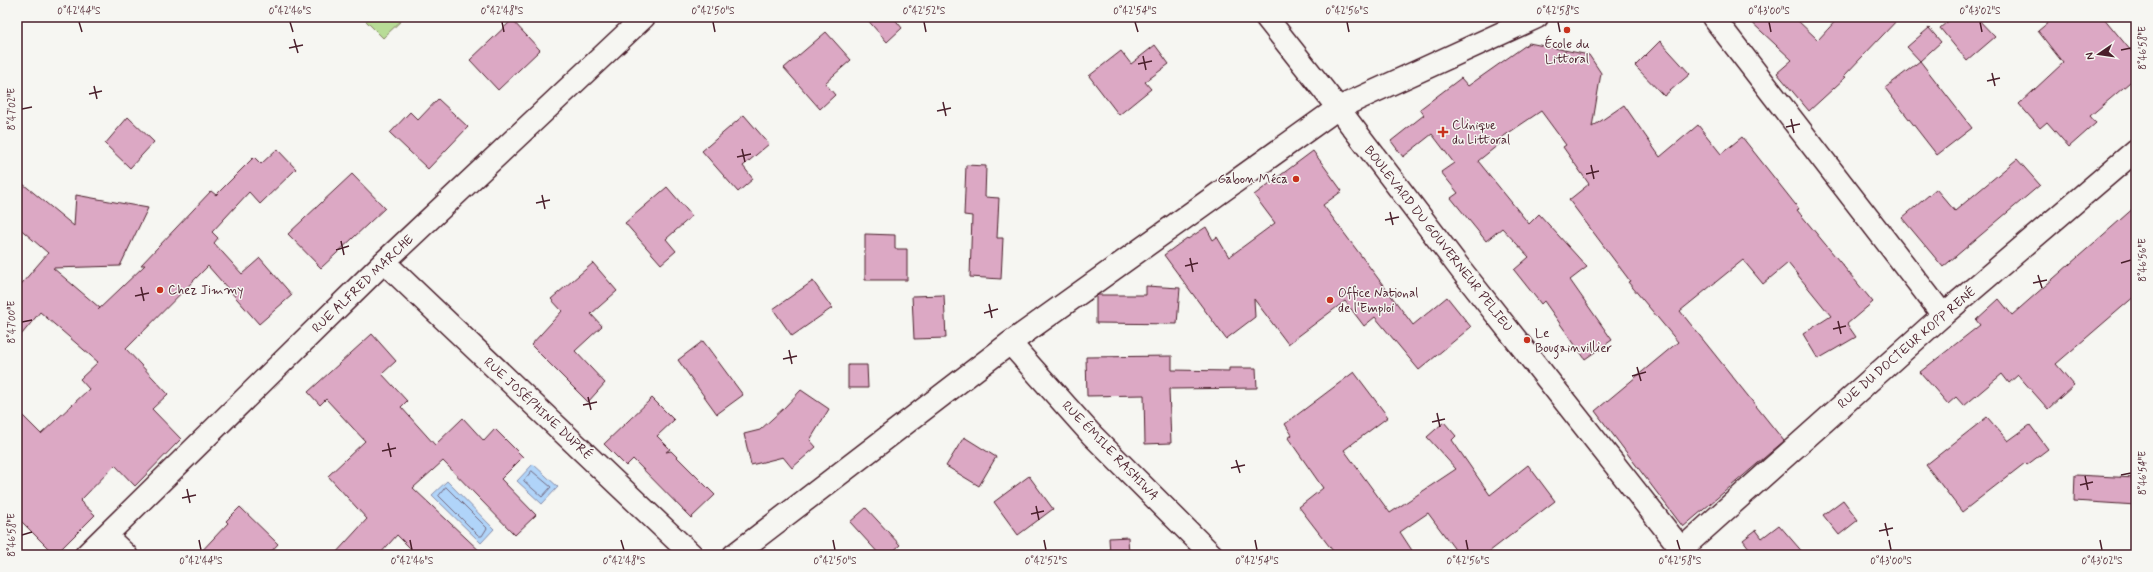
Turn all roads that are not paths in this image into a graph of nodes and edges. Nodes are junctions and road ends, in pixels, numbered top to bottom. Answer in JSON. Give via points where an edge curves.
{"nodes":[{"id":1,"x":644,"y":17,"type":"edge"},
{"id":2,"x":1266,"y":17,"type":"edge"},
{"id":3,"x":1537,"y":17,"type":"edge"},
{"id":4,"x":1713,"y":17,"type":"edge"},
{"id":5,"x":1338,"y":108,"type":"junction"},
{"id":6,"x":2136,"y":150,"type":"edge"},
{"id":7,"x":384,"y":262,"type":"junction"},
{"id":8,"x":1943,"y":315,"type":"junction"},
{"id":9,"x":1010,"y":343,"type":"junction"},
{"id":10,"x":106,"y":536,"type":"junction"},
{"id":11,"x":1680,"y":553,"type":"edge"},
{"id":12,"x":86,"y":555,"type":"edge"},
{"id":13,"x":126,"y":555,"type":"edge"},
{"id":14,"x":692,"y":555,"type":"edge"},
{"id":15,"x":734,"y":555,"type":"edge"},
{"id":16,"x":1212,"y":555,"type":"edge"}],
"edges":[{"from":1,"to":7,"type":"street","name":"RUE ALFRED MARCHE"},
{"from":2,"to":5,"type":"street","name":"BOULEVARD DU GOUVERNEUR PELIEU"},
{"from":3,"to":5,"type":"street"},
{"from":4,"to":8,"type":"street"},
{"from":5,"to":9,"type":"street"},
{"from":5,"to":11,"type":"street","name":"BOULEVARD DU GOUVERNEUR PELIEU"},
{"from":6,"to":8,"type":"street","name":"RUE DU DOCTEUR KOPP RENÉ"},
{"from":7,"to":10,"type":"street","name":"RUE ALFRED MARCHE"},
{"from":7,"to":14,"type":"street","name":"RUE JOSÉPHINE DUPRÉ"},
{"from":8,"to":11,"type":"street","name":"RUE DU DOCTEUR KOPP RENÉ"},
{"from":9,"to":15,"type":"street"},
{"from":9,"to":16,"type":"street","name":"RUE ÉMILE RASHIWA","via":[[1092,435]]},
{"from":10,"to":12,"type":"street","name":"RUE ALFRED MARCHE"},
{"from":10,"to":13,"type":"street"}]}
